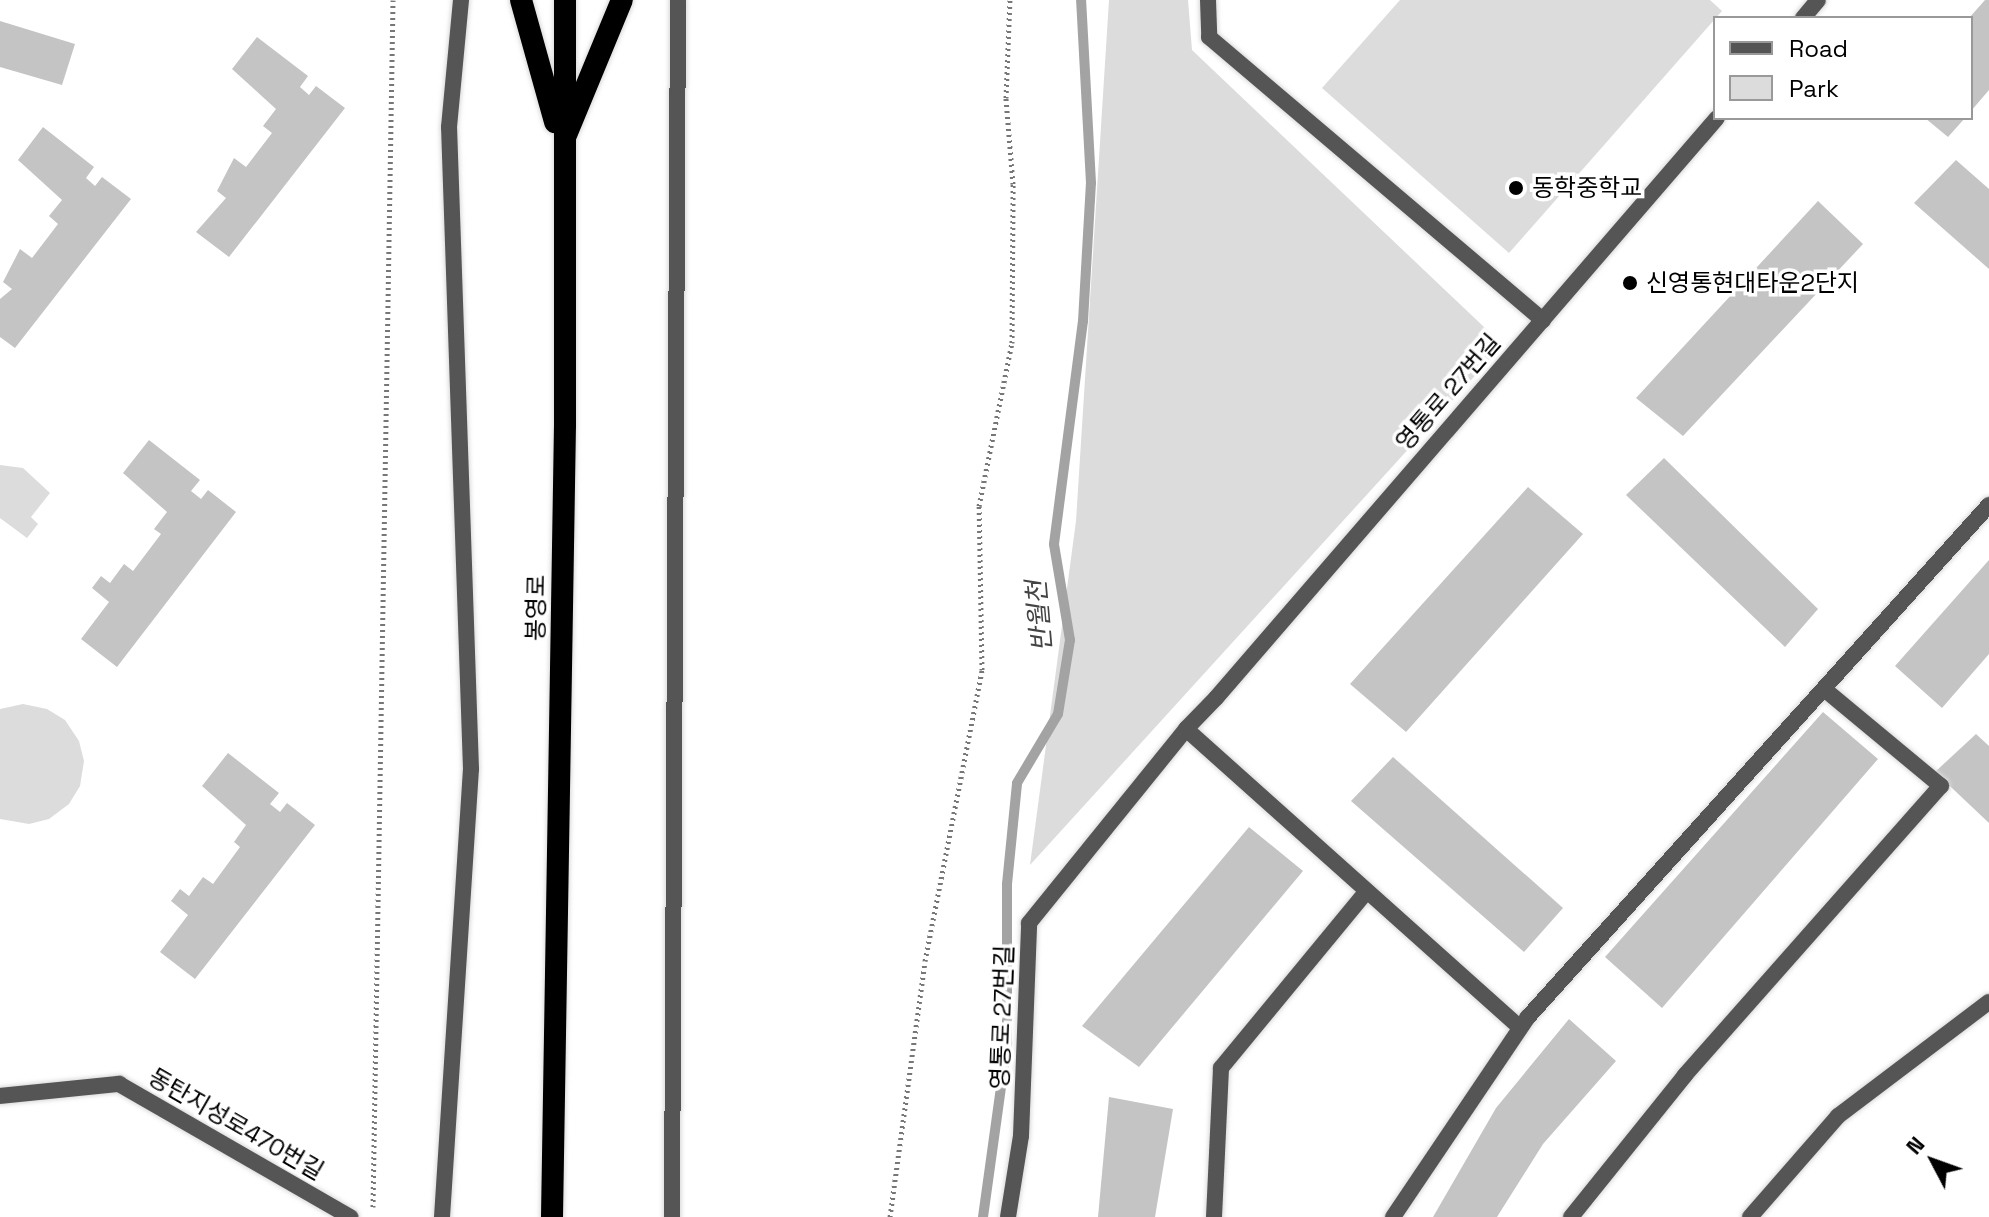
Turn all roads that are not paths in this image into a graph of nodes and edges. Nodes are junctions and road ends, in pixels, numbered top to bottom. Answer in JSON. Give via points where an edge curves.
{"nodes":[{"id":1,"x":461,"y":0,"type":"edge"},
{"id":2,"x":521,"y":0,"type":"edge"},
{"id":3,"x":565,"y":0,"type":"edge"},
{"id":4,"x":622,"y":0,"type":"edge"},
{"id":5,"x":678,"y":0,"type":"edge"},
{"id":6,"x":1208,"y":0,"type":"edge"},
{"id":7,"x":1818,"y":0,"type":"edge"},
{"id":8,"x":1805,"y":16,"type":"edge"},
{"id":9,"x":1715,"y":120,"type":"edge"},
{"id":10,"x":561,"y":147,"type":"junction"},
{"id":11,"x":1543,"y":320,"type":"junction"},
{"id":12,"x":1989,"y":505,"type":"edge"},
{"id":13,"x":1824,"y":689,"type":"junction"},
{"id":14,"x":1186,"y":729,"type":"junction"},
{"id":15,"x":1367,"y":891,"type":"junction"},
{"id":16,"x":1989,"y":1002,"type":"edge"},
{"id":17,"x":1520,"y":1028,"type":"junction"},
{"id":18,"x":0,"y":1096,"type":"edge"},
{"id":19,"x":350,"y":1217,"type":"edge"},
{"id":20,"x":442,"y":1217,"type":"edge"},
{"id":21,"x":552,"y":1217,"type":"edge"},
{"id":22,"x":672,"y":1217,"type":"edge"},
{"id":23,"x":1008,"y":1217,"type":"edge"},
{"id":24,"x":1214,"y":1217,"type":"edge"},
{"id":25,"x":1393,"y":1217,"type":"edge"},
{"id":26,"x":1571,"y":1217,"type":"edge"},
{"id":27,"x":1750,"y":1217,"type":"edge"}],
"edges":[{"from":1,"to":20,"type":"street","via":[[449,127],[471,769]]},
{"from":2,"to":10,"type":"highway"},
{"from":3,"to":10,"type":"highway","name":"봉영로"},
{"from":4,"to":10,"type":"highway"},
{"from":5,"to":22,"type":"street"},
{"from":6,"to":11,"type":"street","via":[[1209,37]]},
{"from":7,"to":8,"type":"street"},
{"from":9,"to":11,"type":"street","name":"영통로 27번길"},
{"from":10,"to":21,"type":"highway","name":"봉영로","via":[[565,425]]},
{"from":11,"to":14,"type":"street","name":"영통로 27번길"},
{"from":12,"to":13,"type":"street"},
{"from":13,"to":17,"type":"street"},
{"from":13,"to":26,"type":"street","via":[[1941,786],[1685,1075]]},
{"from":14,"to":15,"type":"street"},
{"from":14,"to":23,"type":"street","name":"영통로 27번길","via":[[1029,923],[1021,1136]]},
{"from":15,"to":17,"type":"street"},
{"from":15,"to":24,"type":"street","via":[[1221,1068]]},
{"from":16,"to":27,"type":"street","via":[[1838,1116]]},
{"from":17,"to":25,"type":"street"},
{"from":18,"to":19,"type":"street","name":"동탄지성로470번길","via":[[119,1084]]}]}
